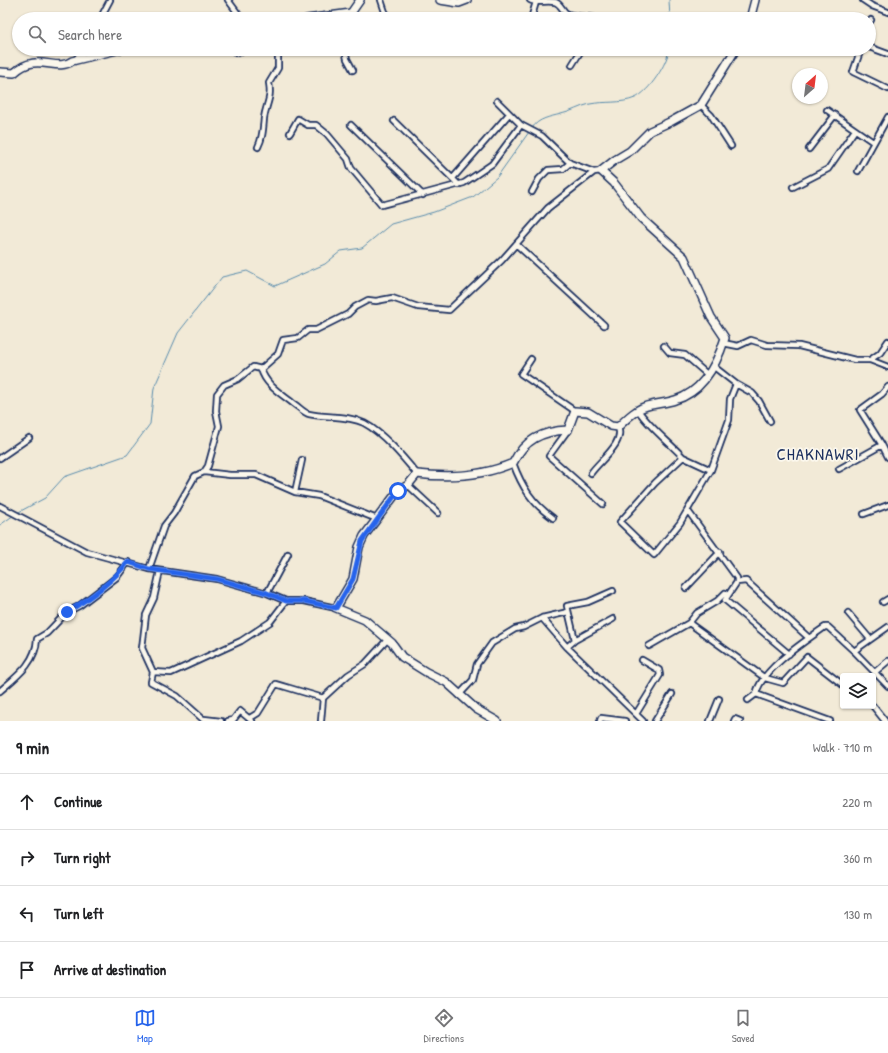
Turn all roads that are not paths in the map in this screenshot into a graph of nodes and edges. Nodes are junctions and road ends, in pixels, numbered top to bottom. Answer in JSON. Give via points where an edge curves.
{"nodes":[{"id":1,"x":110,"y":0,"type":"edge"},
{"id":2,"x":228,"y":0,"type":"edge"},
{"id":3,"x":360,"y":0,"type":"edge"},
{"id":4,"x":381,"y":0,"type":"edge"},
{"id":5,"x":440,"y":0,"type":"edge"},
{"id":6,"x":467,"y":0,"type":"edge"},
{"id":7,"x":530,"y":0,"type":"edge"},
{"id":8,"x":755,"y":0,"type":"edge"},
{"id":9,"x":863,"y":0,"type":"edge"},
{"id":10,"x":536,"y":2,"type":"junction"},
{"id":11,"x":104,"y":12,"type":"edge"},
{"id":12,"x":237,"y":12,"type":"edge"},
{"id":13,"x":352,"y":12,"type":"edge"},
{"id":14,"x":385,"y":12,"type":"edge"},
{"id":15,"x":533,"y":12,"type":"edge"},
{"id":16,"x":567,"y":12,"type":"edge"},
{"id":17,"x":752,"y":12,"type":"edge"},
{"id":18,"x":888,"y":12,"type":"edge"},
{"id":19,"x":876,"y":50,"type":"edge"},
{"id":20,"x":888,"y":54,"type":"edge"},
{"id":21,"x":78,"y":56,"type":"edge"},
{"id":22,"x":94,"y":56,"type":"edge"},
{"id":23,"x":278,"y":56,"type":"edge"},
{"id":24,"x":346,"y":56,"type":"edge"},
{"id":25,"x":578,"y":56,"type":"edge"},
{"id":26,"x":732,"y":56,"type":"edge"},
{"id":27,"x":859,"y":56,"type":"edge"},
{"id":28,"x":75,"y":61,"type":"junction"},
{"id":29,"x":572,"y":65,"type":"dead end"},
{"id":30,"x":353,"y":70,"type":"dead end"},
{"id":31,"x":0,"y":72,"type":"edge"},
{"id":32,"x":888,"y":89,"type":"edge"},
{"id":33,"x":497,"y":101,"type":"dead end"},
{"id":34,"x":701,"y":105,"type":"junction"},
{"id":35,"x":827,"y":110,"type":"dead end"},
{"id":36,"x":509,"y":114,"type":"junction"},
{"id":37,"x":835,"y":115,"type":"junction"},
{"id":38,"x":888,"y":117,"type":"edge"},
{"id":39,"x":394,"y":121,"type":"dead end"},
{"id":40,"x":521,"y":124,"type":"junction"},
{"id":41,"x":351,"y":125,"type":"dead end"},
{"id":42,"x":855,"y":130,"type":"junction"},
{"id":43,"x":290,"y":133,"type":"dead end"},
{"id":44,"x":873,"y":142,"type":"junction"},
{"id":45,"x":730,"y":146,"type":"dead end"},
{"id":46,"x":258,"y":147,"type":"dead end"},
{"id":47,"x":809,"y":149,"type":"dead end"},
{"id":48,"x":570,"y":164,"type":"junction"},
{"id":49,"x":598,"y":171,"type":"junction"},
{"id":50,"x":858,"y":171,"type":"dead end"},
{"id":51,"x":454,"y":178,"type":"junction"},
{"id":52,"x":460,"y":185,"type":"junction"},
{"id":53,"x":793,"y":187,"type":"dead end"},
{"id":54,"x":532,"y":192,"type":"dead end"},
{"id":55,"x":423,"y":195,"type":"junction"},
{"id":56,"x":516,"y":244,"type":"junction"},
{"id":57,"x":604,"y":325,"type":"dead end"},
{"id":58,"x":888,"y":341,"type":"edge"},
{"id":59,"x":723,"y":343,"type":"junction"},
{"id":60,"x":664,"y":346,"type":"dead end"},
{"id":61,"x":531,"y":359,"type":"dead end"},
{"id":62,"x":870,"y":360,"type":"junction"},
{"id":63,"x":713,"y":366,"type":"junction"},
{"id":64,"x":888,"y":367,"type":"edge"},
{"id":65,"x":261,"y":369,"type":"junction"},
{"id":66,"x":708,"y":375,"type":"junction"},
{"id":67,"x":736,"y":384,"type":"junction"},
{"id":68,"x":888,"y":387,"type":"edge"},
{"id":69,"x":638,"y":410,"type":"junction"},
{"id":70,"x":575,"y":411,"type":"junction"},
{"id":71,"x":770,"y":421,"type":"dead end"},
{"id":72,"x":618,"y":427,"type":"junction"},
{"id":73,"x":568,"y":430,"type":"junction"},
{"id":74,"x":29,"y":438,"type":"dead end"},
{"id":75,"x":882,"y":445,"type":"junction"},
{"id":76,"x":683,"y":457,"type":"junction"},
{"id":77,"x":888,"y":457,"type":"edge"},
{"id":78,"x":0,"y":458,"type":"edge"},
{"id":79,"x":302,"y":460,"type":"dead end"},
{"id":80,"x":513,"y":463,"type":"junction"},
{"id":81,"x":839,"y":468,"type":"dead end"},
{"id":82,"x":711,"y":470,"type":"junction"},
{"id":83,"x":204,"y":472,"type":"junction"},
{"id":84,"x":591,"y":473,"type":"dead end"},
{"id":85,"x":418,"y":474,"type":"junction"},
{"id":86,"x":408,"y":485,"type":"junction"},
{"id":87,"x":295,"y":492,"type":"junction"},
{"id":88,"x":603,"y":504,"type":"dead end"},
{"id":89,"x":888,"y":505,"type":"edge"},
{"id":90,"x":0,"y":506,"type":"edge"},
{"id":91,"x":688,"y":511,"type":"junction"},
{"id":92,"x":438,"y":513,"type":"dead end"},
{"id":93,"x":864,"y":514,"type":"dead end"},
{"id":94,"x":553,"y":518,"type":"dead end"},
{"id":95,"x":377,"y":519,"type":"junction"},
{"id":96,"x":720,"y":552,"type":"junction"},
{"id":97,"x":288,"y":554,"type":"dead end"},
{"id":98,"x":128,"y":562,"type":"junction"},
{"id":99,"x":149,"y":569,"type":"junction"},
{"id":100,"x":160,"y":571,"type":"junction"},
{"id":101,"x":737,"y":580,"type":"junction"},
{"id":102,"x":686,"y":588,"type":"dead end"},
{"id":103,"x":613,"y":591,"type":"dead end"},
{"id":104,"x":267,"y":593,"type":"junction"},
{"id":105,"x":888,"y":599,"type":"edge"},
{"id":106,"x":286,"y":601,"type":"junction"},
{"id":107,"x":882,"y":602,"type":"dead end"},
{"id":108,"x":336,"y":608,"type":"junction"},
{"id":109,"x":568,"y":612,"type":"junction"},
{"id":110,"x":848,"y":614,"type":"dead end"},
{"id":111,"x":542,"y":618,"type":"junction"},
{"id":112,"x":613,"y":618,"type":"dead end"},
{"id":113,"x":689,"y":623,"type":"junction"},
{"id":114,"x":888,"y":627,"type":"edge"},
{"id":115,"x":809,"y":638,"type":"junction"},
{"id":116,"x":388,"y":639,"type":"junction"},
{"id":117,"x":870,"y":639,"type":"junction"},
{"id":118,"x":576,"y":640,"type":"junction"},
{"id":119,"x":649,"y":646,"type":"dead end"},
{"id":120,"x":567,"y":647,"type":"junction"},
{"id":121,"x":854,"y":651,"type":"junction"},
{"id":122,"x":789,"y":654,"type":"junction"},
{"id":123,"x":642,"y":660,"type":"dead end"},
{"id":124,"x":888,"y":661,"type":"edge"},
{"id":125,"x":153,"y":672,"type":"junction"},
{"id":126,"x":875,"y":672,"type":"junction"},
{"id":127,"x":765,"y":678,"type":"junction"},
{"id":128,"x":840,"y":683,"type":"edge"},
{"id":129,"x":888,"y":686,"type":"edge"},
{"id":130,"x":0,"y":691,"type":"edge"},
{"id":131,"x":672,"y":694,"type":"dead end"},
{"id":132,"x":756,"y":694,"type":"junction"},
{"id":133,"x":459,"y":695,"type":"junction"},
{"id":134,"x":323,"y":698,"type":"junction"},
{"id":135,"x":720,"y":699,"type":"dead end"},
{"id":136,"x":748,"y":700,"type":"dead end"},
{"id":137,"x":875,"y":709,"type":"edge"},
{"id":138,"x":636,"y":714,"type":"junction"},
{"id":139,"x":205,"y":720,"type":"edge"},
{"id":140,"x":251,"y":720,"type":"edge"},
{"id":141,"x":221,"y":721,"type":"edge"},
{"id":142,"x":228,"y":721,"type":"edge"},
{"id":143,"x":321,"y":721,"type":"edge"},
{"id":144,"x":497,"y":721,"type":"edge"},
{"id":145,"x":600,"y":721,"type":"edge"},
{"id":146,"x":625,"y":721,"type":"edge"},
{"id":147,"x":643,"y":721,"type":"edge"},
{"id":148,"x":655,"y":721,"type":"edge"},
{"id":149,"x":710,"y":721,"type":"edge"},
{"id":150,"x":734,"y":721,"type":"edge"},
{"id":151,"x":740,"y":721,"type":"edge"},
{"id":152,"x":830,"y":721,"type":"edge"},
{"id":153,"x":885,"y":721,"type":"edge"}],
"edges":[{"from":1,"to":11,"type":"street"},
{"from":2,"to":12,"type":"street"},
{"from":3,"to":13,"type":"street"},
{"from":4,"to":14,"type":"street"},
{"from":5,"to":6,"type":"street","via":[[459,3]]},
{"from":7,"to":10,"type":"street"},
{"from":8,"to":17,"type":"street"},
{"from":9,"to":18,"type":"street"},
{"from":10,"to":15,"type":"street"},
{"from":10,"to":16,"type":"street","via":[[554,2]]},
{"from":19,"to":20,"type":"street"},
{"from":21,"to":28,"type":"street"},
{"from":22,"to":28,"type":"street"},
{"from":23,"to":46,"type":"street","via":[[278,68],[268,83],[271,94],[264,117],[264,134]]},
{"from":24,"to":30,"type":"street"},
{"from":25,"to":29,"type":"street"},
{"from":26,"to":34,"type":"street"},
{"from":27,"to":32,"type":"street","via":[[853,72]]},
{"from":28,"to":31,"type":"street","via":[[67,64],[27,63],[14,73]]},
{"from":33,"to":36,"type":"street"},
{"from":34,"to":45,"type":"street","via":[[711,115]]},
{"from":34,"to":49,"type":"street","via":[[650,131],[630,151]]},
{"from":35,"to":37,"type":"street"},
{"from":36,"to":40,"type":"street"},
{"from":36,"to":51,"type":"street"},
{"from":37,"to":42,"type":"street"},
{"from":37,"to":47,"type":"street"},
{"from":38,"to":44,"type":"street"},
{"from":39,"to":51,"type":"street","via":[[422,151]]},
{"from":40,"to":48,"type":"street","via":[[542,136]]},
{"from":40,"to":52,"type":"street","via":[[492,164]]},
{"from":41,"to":55,"type":"street"},
{"from":42,"to":44,"type":"street"},
{"from":42,"to":53,"type":"street","via":[[828,169]]},
{"from":43,"to":55,"type":"street","via":[[298,119],[308,125],[316,125],[331,139],[382,205]]},
{"from":44,"to":50,"type":"street"},
{"from":48,"to":49,"type":"street"},
{"from":48,"to":54,"type":"street","via":[[563,169],[548,170]]},
{"from":49,"to":56,"type":"street","via":[[548,208]]},
{"from":49,"to":59,"type":"street","via":[[614,183],[642,218],[687,261],[710,317],[724,336]]},
{"from":51,"to":52,"type":"street"},
{"from":52,"to":55,"type":"street"},
{"from":56,"to":57,"type":"street"},
{"from":56,"to":65,"type":"street","via":[[449,310],[418,308],[392,298],[376,302],[368,300],[348,314],[316,330],[308,330],[298,338],[283,340],[278,354]]},
{"from":58,"to":62,"type":"street","via":[[880,353]]},
{"from":59,"to":62,"type":"street","via":[[738,346],[746,341],[754,341],[767,345],[799,346],[855,360]]},
{"from":59,"to":63,"type":"street"},
{"from":60,"to":66,"type":"street","via":[[670,353],[685,355]]},
{"from":61,"to":70,"type":"street","via":[[521,374]]},
{"from":62,"to":64,"type":"street"},
{"from":63,"to":66,"type":"street"},
{"from":63,"to":67,"type":"street"},
{"from":65,"to":83,"type":"street","via":[[255,366],[251,368],[238,379],[224,385],[217,394],[216,412],[219,426]]},
{"from":65,"to":85,"type":"street","via":[[263,376],[280,395],[307,414],[352,419],[370,427]]},
{"from":66,"to":69,"type":"street","via":[[698,388],[677,400],[651,404]]},
{"from":67,"to":71,"type":"street","via":[[752,393]]},
{"from":67,"to":82,"type":"street","via":[[730,399],[729,420]]},
{"from":68,"to":75,"type":"street","via":[[859,412],[869,422]]},
{"from":69,"to":72,"type":"street"},
{"from":69,"to":76,"type":"street","via":[[646,422]]},
{"from":70,"to":72,"type":"street","via":[[588,412],[611,426]]},
{"from":70,"to":73,"type":"street"},
{"from":72,"to":84,"type":"street","via":[[620,434],[613,448]]},
{"from":73,"to":80,"type":"street","via":[[549,431],[537,438],[519,450]]},
{"from":73,"to":88,"type":"street","via":[[549,456]]},
{"from":74,"to":78,"type":"street"},
{"from":75,"to":77,"type":"street"},
{"from":75,"to":81,"type":"street"},
{"from":76,"to":82,"type":"street"},
{"from":76,"to":91,"type":"street","via":[[655,483],[620,522],[654,555]]},
{"from":79,"to":87,"type":"street"},
{"from":80,"to":85,"type":"street","via":[[476,474]]},
{"from":80,"to":94,"type":"street","via":[[530,499]]},
{"from":82,"to":91,"type":"street"},
{"from":83,"to":87,"type":"street","via":[[256,475]]},
{"from":83,"to":99,"type":"street","via":[[195,476],[174,514],[164,526]]},
{"from":85,"to":86,"type":"street"},
{"from":86,"to":92,"type":"street"},
{"from":86,"to":95,"type":"street","via":[[398,491]]},
{"from":87,"to":95,"type":"street","via":[[319,496]]},
{"from":89,"to":93,"type":"street"},
{"from":90,"to":98,"type":"street","via":[[87,552]]},
{"from":91,"to":96,"type":"street"},
{"from":95,"to":108,"type":"street","via":[[362,541],[353,579]]},
{"from":96,"to":101,"type":"street"},
{"from":96,"to":102,"type":"street"},
{"from":97,"to":104,"type":"street"},
{"from":98,"to":99,"type":"street"},
{"from":98,"to":130,"type":"street","via":[[116,577],[79,606],[67,612],[47,633],[37,639],[26,668]]},
{"from":99,"to":100,"type":"street"},
{"from":100,"to":104,"type":"street","via":[[202,576]]},
{"from":100,"to":125,"type":"street","via":[[154,598],[146,615],[142,648]]},
{"from":101,"to":113,"type":"street","via":[[722,597],[703,609]]},
{"from":101,"to":115,"type":"street","via":[[746,581]]},
{"from":101,"to":122,"type":"street","via":[[725,600]]},
{"from":103,"to":109,"type":"street","via":[[588,602],[568,605]]},
{"from":104,"to":106,"type":"street"},
{"from":105,"to":107,"type":"street"},
{"from":106,"to":108,"type":"street","via":[[304,601]]},
{"from":106,"to":125,"type":"street","via":[[270,622],[241,641],[171,673]]},
{"from":108,"to":116,"type":"street","via":[[364,620]]},
{"from":109,"to":111,"type":"street"},
{"from":109,"to":118,"type":"street"},
{"from":110,"to":117,"type":"street"},
{"from":111,"to":120,"type":"street"},
{"from":111,"to":133,"type":"street","via":[[515,629],[492,643],[477,664],[473,680]]},
{"from":112,"to":118,"type":"street"},
{"from":113,"to":119,"type":"street"},
{"from":113,"to":127,"type":"street"},
{"from":114,"to":117,"type":"street"},
{"from":115,"to":121,"type":"street","via":[[827,627]]},
{"from":115,"to":122,"type":"street"},
{"from":116,"to":133,"type":"street","via":[[402,657],[446,682]]},
{"from":116,"to":134,"type":"street","via":[[366,664],[348,675]]},
{"from":117,"to":121,"type":"street"},
{"from":118,"to":120,"type":"street"},
{"from":120,"to":138,"type":"street"},
{"from":121,"to":126,"type":"street"},
{"from":122,"to":127,"type":"street"},
{"from":123,"to":138,"type":"street","via":[[659,670],[660,675]]},
{"from":124,"to":126,"type":"street"},
{"from":125,"to":139,"type":"street","via":[[151,682],[177,696]]},
{"from":126,"to":129,"type":"street"},
{"from":127,"to":128,"type":"street","via":[[783,683],[807,657]]},
{"from":127,"to":132,"type":"street"},
{"from":131,"to":148,"type":"street"},
{"from":132,"to":136,"type":"street"},
{"from":132,"to":152,"type":"street"},
{"from":133,"to":144,"type":"street"},
{"from":134,"to":140,"type":"street","via":[[276,684],[259,712]]},
{"from":134,"to":143,"type":"street"},
{"from":135,"to":149,"type":"street"},
{"from":137,"to":153,"type":"street"},
{"from":138,"to":147,"type":"street"},
{"from":139,"to":141,"type":"street"},
{"from":140,"to":142,"type":"street","via":[[240,711],[233,720]]},
{"from":145,"to":146,"type":"street","via":[[601,718]]},
{"from":150,"to":151,"type":"street"}]}
